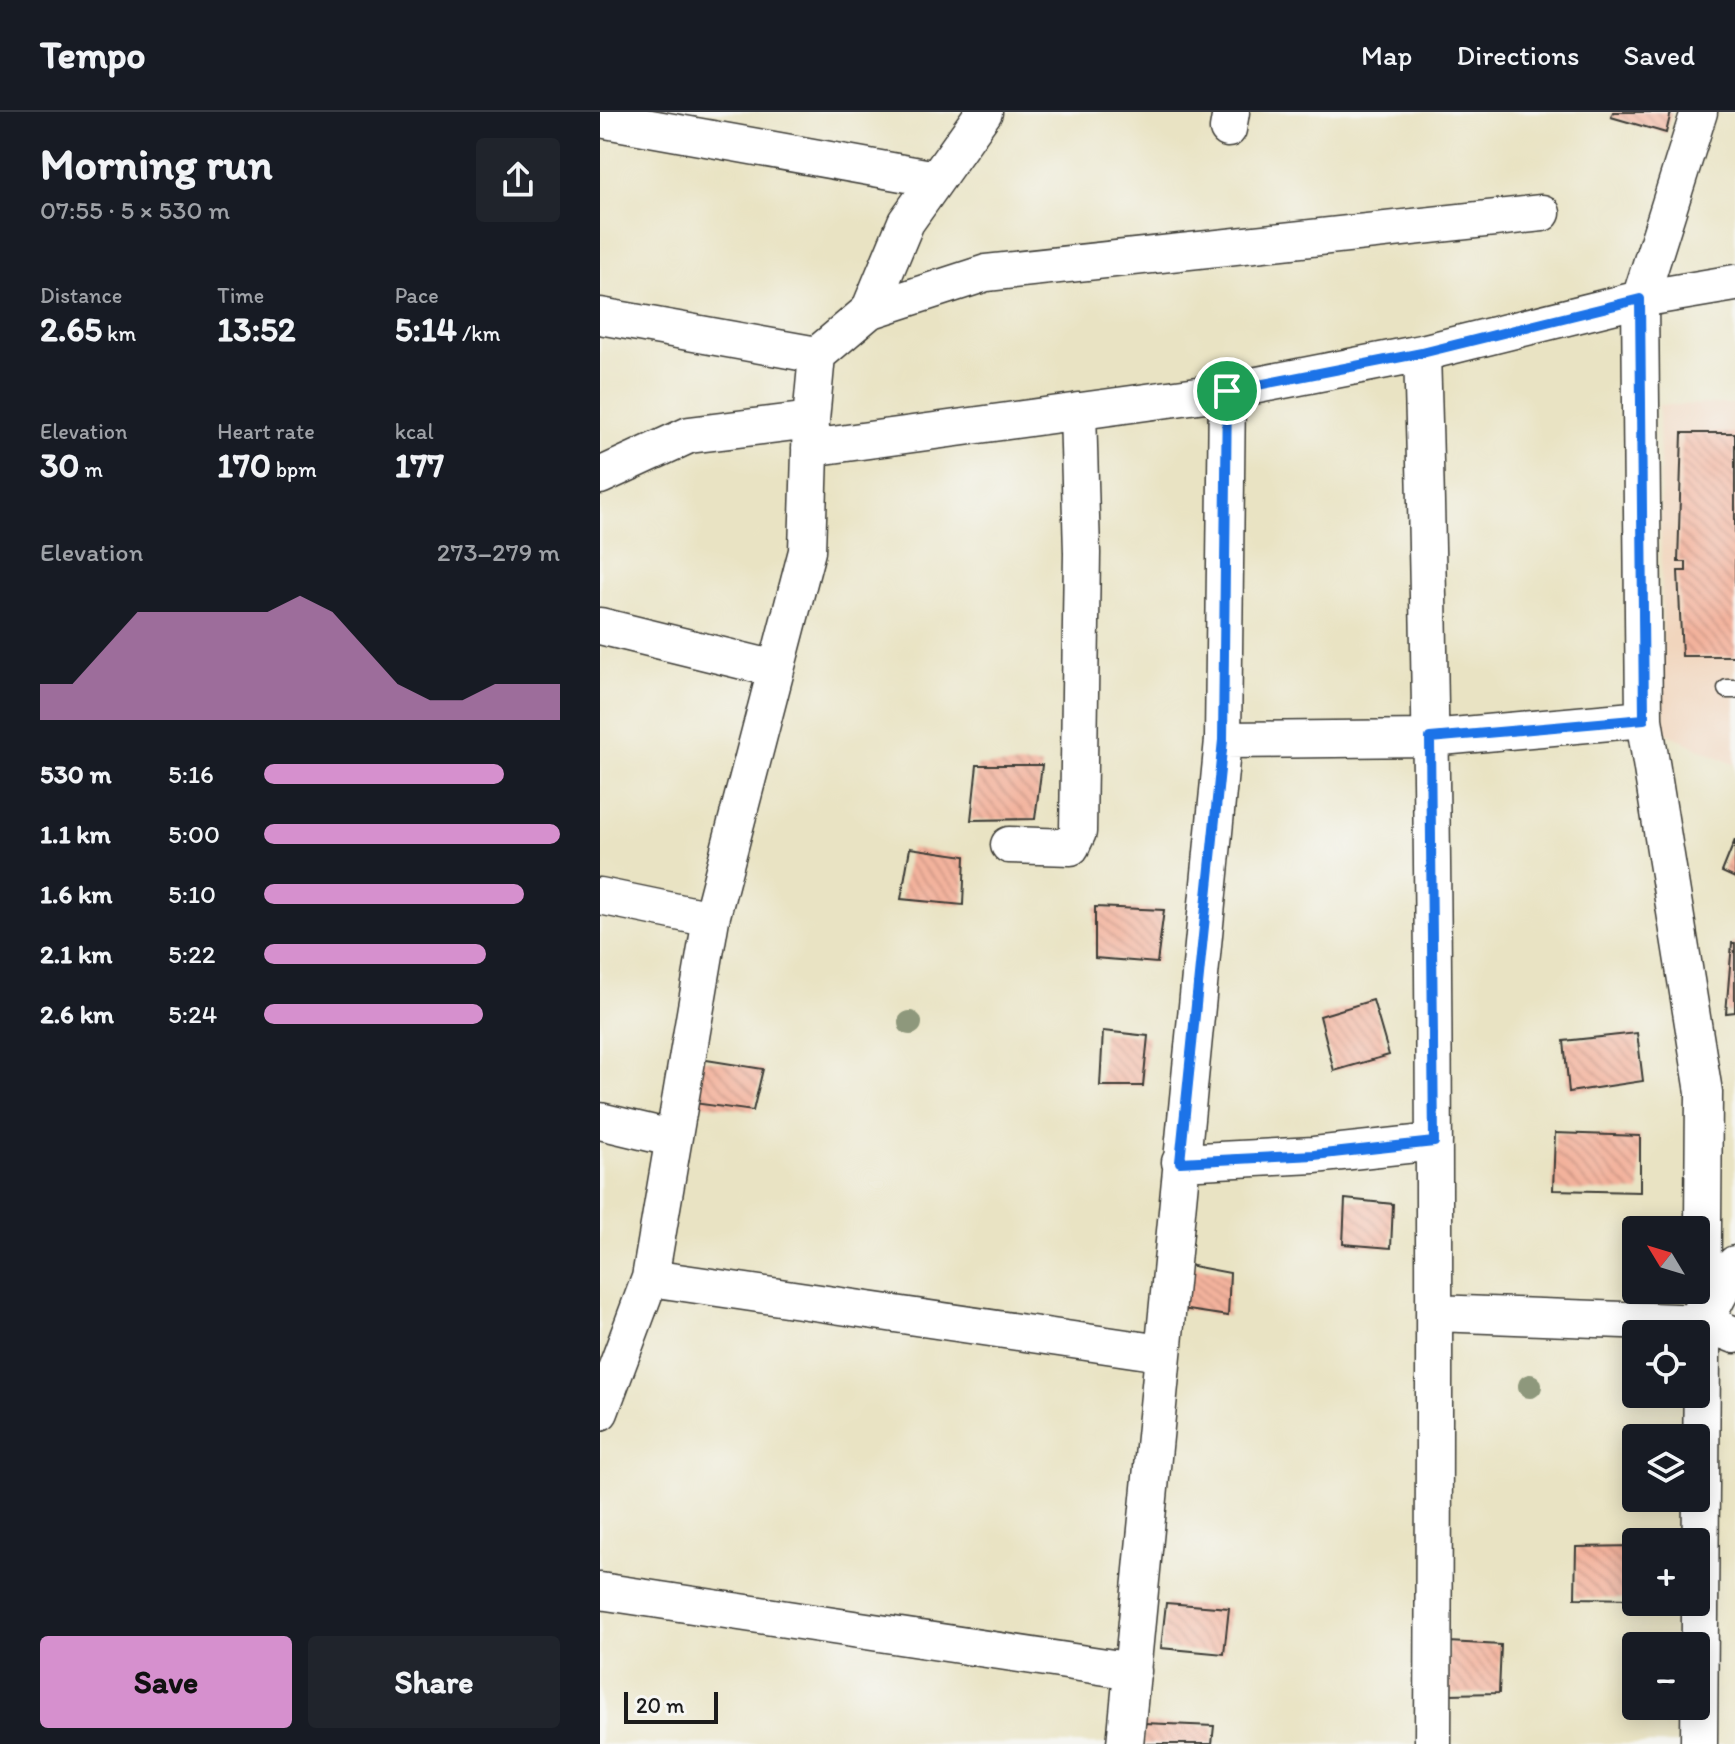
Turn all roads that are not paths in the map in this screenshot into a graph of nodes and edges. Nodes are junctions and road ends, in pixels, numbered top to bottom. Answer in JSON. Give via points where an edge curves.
{"nodes":[{"id":1,"x":984,"y":112,"type":"edge"},
{"id":2,"x":1699,"y":112,"type":"edge"},
{"id":3,"x":600,"y":119,"type":"edge"},
{"id":4,"x":936,"y":179,"type":"junction"},
{"id":5,"x":1542,"y":213,"type":"dead end"},
{"id":6,"x":1735,"y":283,"type":"edge"},
{"id":7,"x":1640,"y":299,"type":"junction"},
{"id":8,"x":869,"y":311,"type":"junction"},
{"id":9,"x":600,"y":316,"type":"edge"},
{"id":10,"x":1422,"y":353,"type":"junction"},
{"id":11,"x":817,"y":355,"type":"junction"},
{"id":12,"x":1227,"y":391,"type":"junction"},
{"id":13,"x":1078,"y":411,"type":"junction"},
{"id":14,"x":810,"y":434,"type":"junction"},
{"id":15,"x":600,"y":476,"type":"edge"},
{"id":16,"x":600,"y":626,"type":"edge"},
{"id":17,"x":776,"y":669,"type":"junction"},
{"id":18,"x":1644,"y":719,"type":"junction"},
{"id":19,"x":1430,"y":738,"type":"junction"},
{"id":20,"x":1223,"y":740,"type":"junction"},
{"id":21,"x":1009,"y":845,"type":"dead end"},
{"id":22,"x":600,"y":896,"type":"edge"},
{"id":23,"x":711,"y":919,"type":"junction"},
{"id":24,"x":600,"y":1121,"type":"edge"},
{"id":25,"x":671,"y":1138,"type":"junction"},
{"id":26,"x":1434,"y":1142,"type":"junction"},
{"id":27,"x":1180,"y":1162,"type":"junction"},
{"id":28,"x":1735,"y":1264,"type":"edge"},
{"id":29,"x":650,"y":1278,"type":"junction"},
{"id":30,"x":1435,"y":1313,"type":"junction"},
{"id":31,"x":1720,"y":1329,"type":"edge"},
{"id":32,"x":1161,"y":1353,"type":"junction"},
{"id":33,"x":603,"y":1395,"type":"edge"},
{"id":34,"x":600,"y":1591,"type":"edge"},
{"id":35,"x":1133,"y":1671,"type":"junction"},
{"id":36,"x":1125,"y":1744,"type":"edge"},
{"id":37,"x":1433,"y":1744,"type":"edge"},
{"id":38,"x":1699,"y":1744,"type":"edge"}],
"edges":[{"from":1,"to":4,"type":"street"},
{"from":2,"to":7,"type":"street"},
{"from":3,"to":4,"type":"street"},
{"from":4,"to":8,"type":"street","via":[[906,222]]},
{"from":5,"to":8,"type":"street","via":[[986,273]]},
{"from":6,"to":7,"type":"street"},
{"from":7,"to":10,"type":"street"},
{"from":7,"to":18,"type":"street"},
{"from":8,"to":11,"type":"street"},
{"from":9,"to":11,"type":"street"},
{"from":10,"to":12,"type":"street"},
{"from":10,"to":19,"type":"street"},
{"from":11,"to":14,"type":"street"},
{"from":12,"to":13,"type":"street"},
{"from":12,"to":20,"type":"street"},
{"from":13,"to":14,"type":"street"},
{"from":13,"to":21,"type":"street","via":[[1078,832],[1071,847]]},
{"from":14,"to":15,"type":"street","via":[[689,435]]},
{"from":14,"to":17,"type":"street","via":[[807,551]]},
{"from":16,"to":17,"type":"street"},
{"from":17,"to":23,"type":"street"},
{"from":18,"to":19,"type":"street"},
{"from":18,"to":31,"type":"street","via":[[1704,1092]]},
{"from":19,"to":20,"type":"street"},
{"from":19,"to":26,"type":"street"},
{"from":20,"to":27,"type":"street"},
{"from":22,"to":23,"type":"street"},
{"from":23,"to":25,"type":"street"},
{"from":24,"to":25,"type":"street"},
{"from":25,"to":29,"type":"street"},
{"from":26,"to":27,"type":"street"},
{"from":26,"to":30,"type":"street"},
{"from":27,"to":32,"type":"street"},
{"from":28,"to":31,"type":"street"},
{"from":29,"to":32,"type":"street"},
{"from":29,"to":33,"type":"street"},
{"from":30,"to":31,"type":"street"},
{"from":30,"to":37,"type":"street"},
{"from":31,"to":38,"type":"street"},
{"from":32,"to":35,"type":"street"},
{"from":34,"to":35,"type":"street"},
{"from":35,"to":36,"type":"street"}]}
